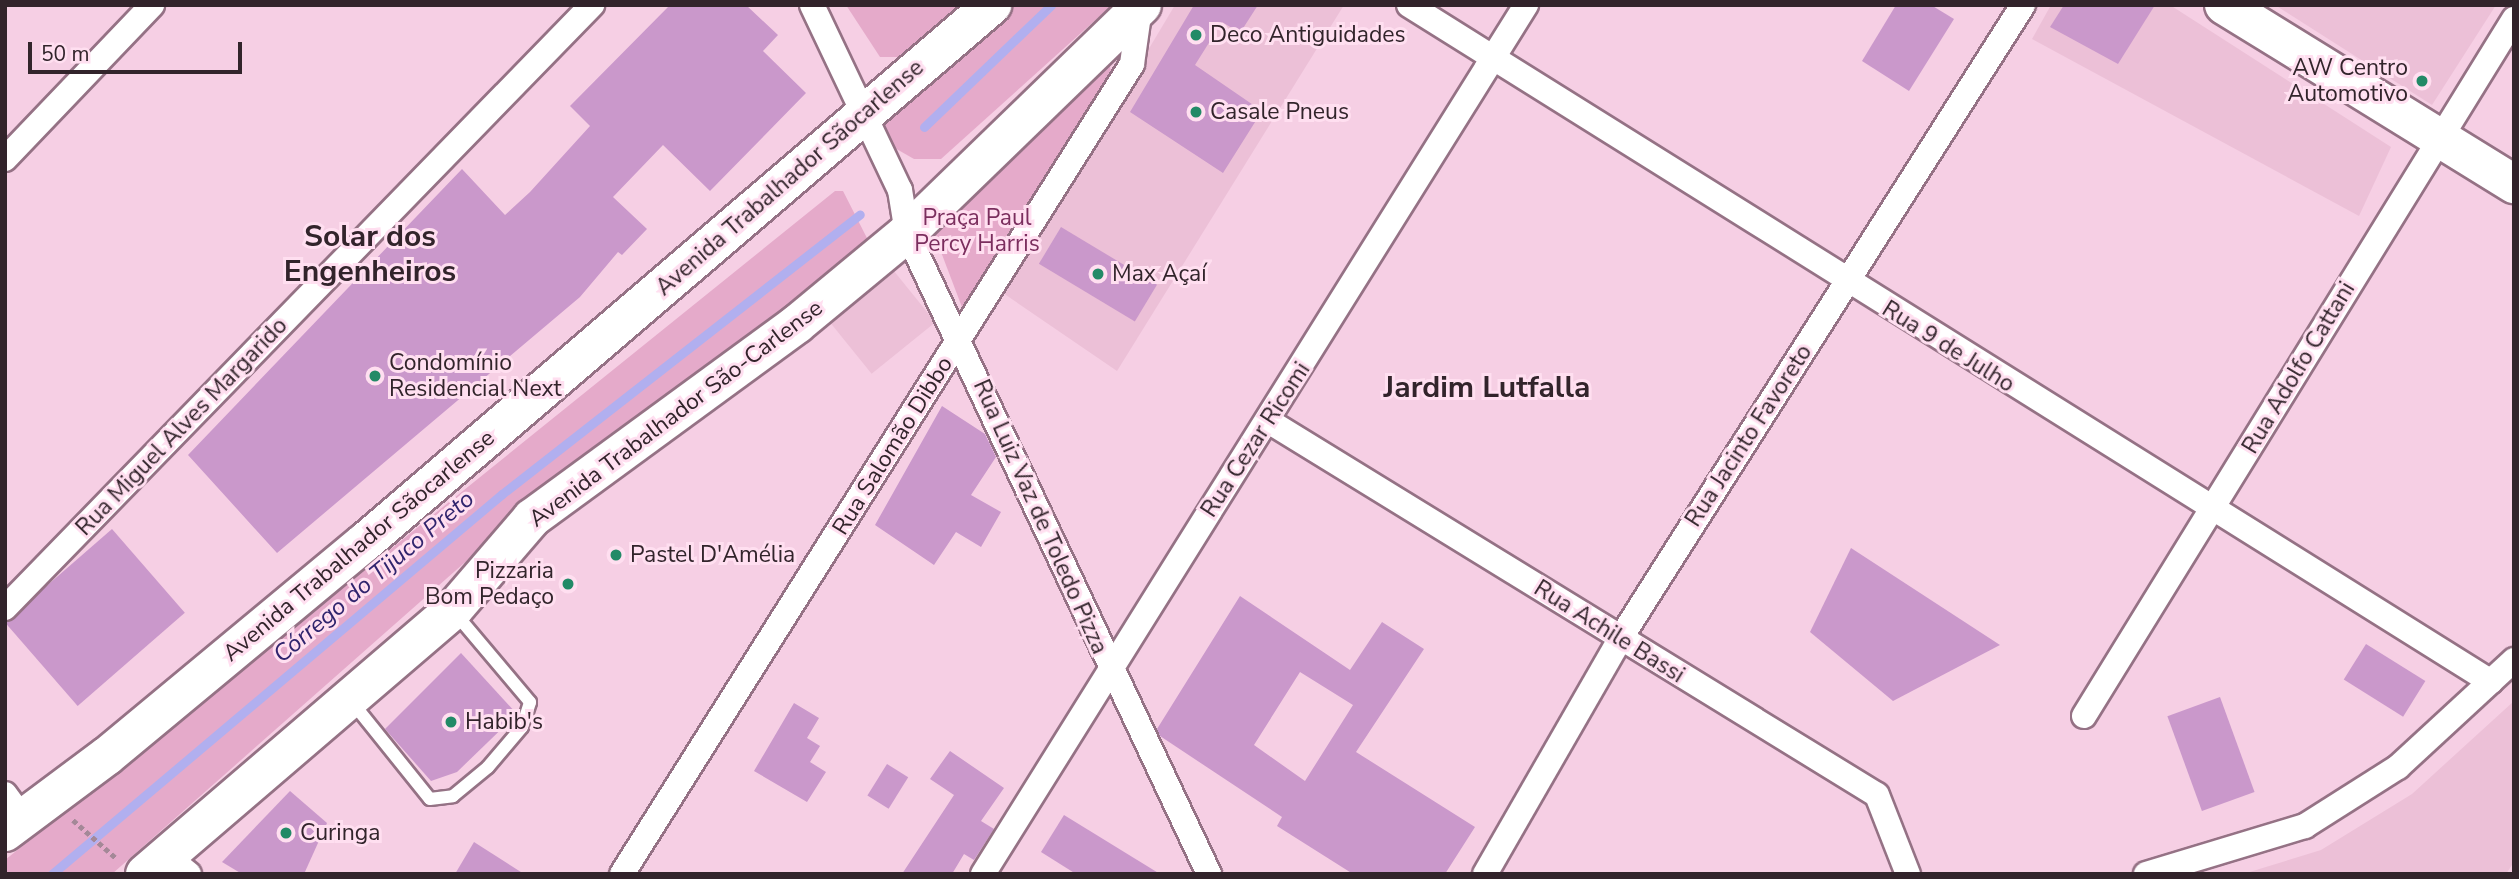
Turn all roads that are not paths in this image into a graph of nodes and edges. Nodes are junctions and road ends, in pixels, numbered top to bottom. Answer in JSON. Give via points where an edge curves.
{"nodes":[{"id":1,"x":152,"y":5,"type":"edge"},
{"id":2,"x":592,"y":5,"type":"edge"},
{"id":3,"x":812,"y":5,"type":"edge"},
{"id":4,"x":992,"y":5,"type":"edge"},
{"id":5,"x":1409,"y":5,"type":"edge"},
{"id":6,"x":1526,"y":5,"type":"edge"},
{"id":7,"x":2023,"y":5,"type":"edge"},
{"id":8,"x":2224,"y":5,"type":"edge"},
{"id":9,"x":1141,"y":7,"type":"edge"},
{"id":10,"x":2514,"y":19,"type":"edge"},
{"id":11,"x":1493,"y":58,"type":"junction"},
{"id":12,"x":863,"y":116,"type":"junction"},
{"id":13,"x":2438,"y":138,"type":"junction"},
{"id":14,"x":5,"y":159,"type":"edge"},
{"id":15,"x":2514,"y":184,"type":"edge"},
{"id":16,"x":907,"y":233,"type":"junction"},
{"id":17,"x":1847,"y":284,"type":"junction"},
{"id":18,"x":960,"y":339,"type":"junction"},
{"id":19,"x":1270,"y":422,"type":"junction"},
{"id":20,"x":2211,"y":512,"type":"junction"},
{"id":21,"x":5,"y":608,"type":"edge"},
{"id":22,"x":453,"y":610,"type":"junction"},
{"id":23,"x":1620,"y":639,"type":"junction"},
{"id":24,"x":2514,"y":660,"type":"edge"},
{"id":25,"x":1109,"y":673,"type":"junction"},
{"id":26,"x":2491,"y":682,"type":"junction"},
{"id":27,"x":348,"y":696,"type":"junction"},
{"id":28,"x":2084,"y":716,"type":"dead end"},
{"id":29,"x":21,"y":811,"type":"edge"},
{"id":30,"x":156,"y":867,"type":"edge"},
{"id":31,"x":622,"y":874,"type":"edge"},
{"id":32,"x":983,"y":874,"type":"edge"},
{"id":33,"x":1209,"y":874,"type":"edge"},
{"id":34,"x":1485,"y":874,"type":"edge"},
{"id":35,"x":1908,"y":874,"type":"edge"},
{"id":36,"x":2146,"y":874,"type":"edge"}],
"edges":[{"from":1,"to":14,"type":"street"},
{"from":2,"to":21,"type":"street","name":"Rua Miguel Alves Margarido"},
{"from":3,"to":12,"type":"street","name":"Rua Luiz Vaz de Toledo Pizza"},
{"from":4,"to":12,"type":"main road","name":"Avenida Trabalhador Sãocarlense"},
{"from":5,"to":11,"type":"street","name":"Rua 9 de Julho"},
{"from":6,"to":11,"type":"street","name":"Rua Cezar Ricomi"},
{"from":7,"to":17,"type":"street","name":"Rua Jacinto Favoreto"},
{"from":8,"to":13,"type":"main road"},
{"from":9,"to":16,"type":"main road","name":"Avenida Trabalhador São-Carlense"},
{"from":9,"to":18,"type":"street","name":"Rua Salomão Dibbo","via":[[1132,64]]},
{"from":10,"to":13,"type":"street","name":"Rua Adolfo Cattani"},
{"from":11,"to":17,"type":"street","name":"Rua 9 de Julho"},
{"from":11,"to":19,"type":"street","name":"Rua Cezar Ricomi"},
{"from":12,"to":16,"type":"street","name":"Rua Luiz Vaz de Toledo Pizza","via":[[900,190]]},
{"from":12,"to":29,"type":"main road","name":"Avenida Trabalhador Sãocarlense"},
{"from":13,"to":15,"type":"main road"},
{"from":13,"to":20,"type":"street","name":"Rua Adolfo Cattani"},
{"from":16,"to":18,"type":"street","name":"Rua Luiz Vaz de Toledo Pizza"},
{"from":16,"to":22,"type":"main road","name":"Avenida Trabalhador São-Carlense","via":[[797,324],[532,519]]},
{"from":17,"to":20,"type":"street","name":"Rua 9 de Julho"},
{"from":17,"to":23,"type":"street","name":"Rua Jacinto Favoreto"},
{"from":18,"to":25,"type":"street","name":"Rua Luiz Vaz de Toledo Pizza"},
{"from":18,"to":31,"type":"street","name":"Rua Salomão Dibbo"},
{"from":19,"to":23,"type":"street","name":"Rua Achile Bassi"},
{"from":19,"to":25,"type":"street","name":"Rua Cezar Ricomi"},
{"from":20,"to":26,"type":"street","name":"Rua 9 de Julho"},
{"from":20,"to":28,"type":"street","name":"Rua Adolfo Cattani"},
{"from":22,"to":27,"type":"main road","name":"Avenida Trabalhador São-Carlense"},
{"from":22,"to":27,"type":"lane","via":[[530,702],[522,727],[488,767],[453,796],[430,799]]},
{"from":23,"to":34,"type":"street","name":"Rua Jacinto Favoreto"},
{"from":23,"to":35,"type":"street","name":"Rua Achile Bassi","via":[[1877,795]]},
{"from":24,"to":26,"type":"street"},
{"from":25,"to":32,"type":"street","name":"Rua Cezar Ricomi"},
{"from":25,"to":33,"type":"street","name":"Rua Luiz Vaz de Toledo Pizza"},
{"from":26,"to":36,"type":"street","via":[[2399,767],[2305,826]]},
{"from":27,"to":30,"type":"main road","name":"Avenida Trabalhador São-Carlense"}]}
